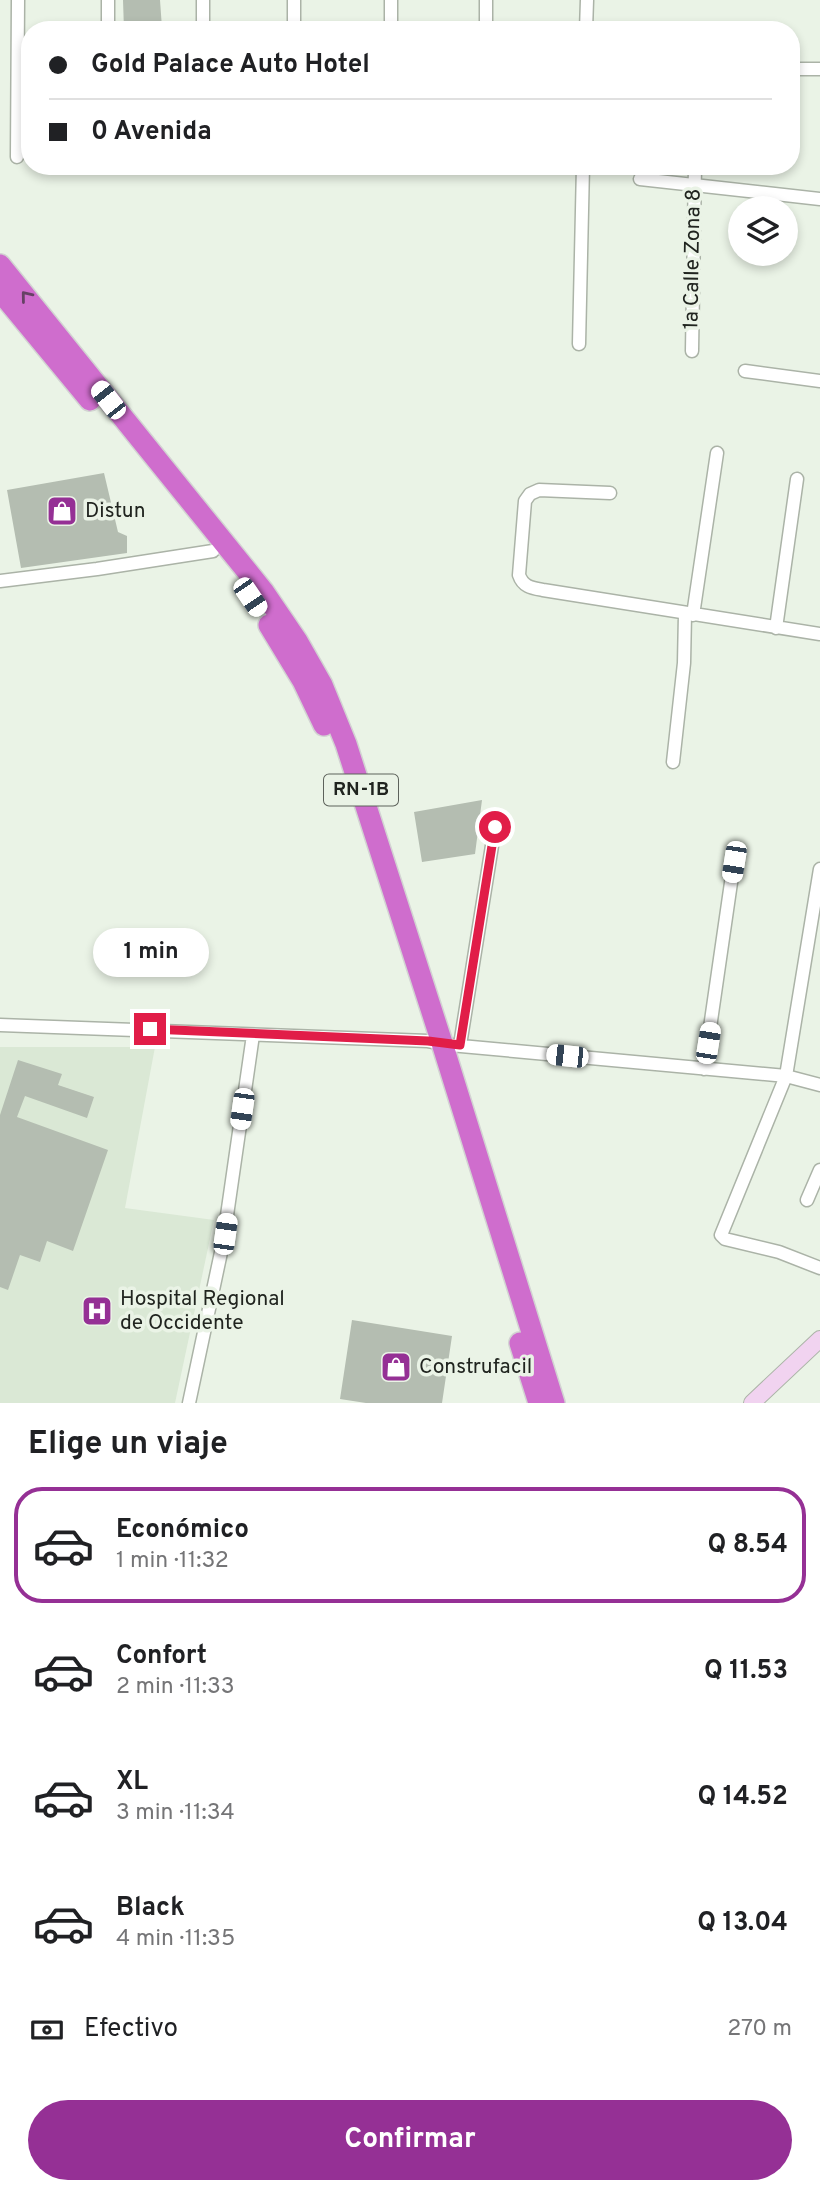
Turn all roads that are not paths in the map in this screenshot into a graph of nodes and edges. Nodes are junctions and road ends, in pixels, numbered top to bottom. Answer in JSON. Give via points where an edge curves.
{"nodes":[{"id":1,"x":18,"y":0,"type":"edge"},
{"id":2,"x":108,"y":0,"type":"edge"},
{"id":3,"x":203,"y":0,"type":"edge"},
{"id":4,"x":294,"y":0,"type":"edge"},
{"id":5,"x":391,"y":0,"type":"edge"},
{"id":6,"x":486,"y":0,"type":"edge"},
{"id":7,"x":587,"y":0,"type":"edge"},
{"id":8,"x":108,"y":21,"type":"edge"},
{"id":9,"x":203,"y":21,"type":"edge"},
{"id":10,"x":294,"y":21,"type":"edge"},
{"id":11,"x":391,"y":21,"type":"edge"},
{"id":12,"x":486,"y":21,"type":"edge"},
{"id":13,"x":586,"y":21,"type":"edge"},
{"id":14,"x":800,"y":69,"type":"edge"},
{"id":15,"x":820,"y":69,"type":"edge"},
{"id":16,"x":17,"y":157,"type":"dead end"},
{"id":17,"x":583,"y":175,"type":"edge"},
{"id":18,"x":695,"y":175,"type":"edge"},
{"id":19,"x":640,"y":179,"type":"dead end"},
{"id":20,"x":694,"y":187,"type":"junction"},
{"id":21,"x":820,"y":199,"type":"edge"},
{"id":22,"x":0,"y":265,"type":"edge"},
{"id":23,"x":0,"y":291,"type":"edge"},
{"id":24,"x":579,"y":344,"type":"dead end"},
{"id":25,"x":692,"y":351,"type":"dead end"},
{"id":26,"x":745,"y":371,"type":"dead end"},
{"id":27,"x":820,"y":381,"type":"edge"},
{"id":28,"x":717,"y":453,"type":"dead end"},
{"id":29,"x":797,"y":479,"type":"dead end"},
{"id":30,"x":610,"y":493,"type":"dead end"},
{"id":31,"x":213,"y":551,"type":"junction"},
{"id":32,"x":0,"y":581,"type":"edge"},
{"id":33,"x":689,"y":614,"type":"junction"},
{"id":34,"x":776,"y":628,"type":"junction"},
{"id":35,"x":820,"y":634,"type":"edge"},
{"id":36,"x":673,"y":762,"type":"dead end"},
{"id":37,"x":495,"y":827,"type":"dead end"},
{"id":38,"x":734,"y":862,"type":"dead end"},
{"id":39,"x":820,"y":869,"type":"edge"},
{"id":40,"x":0,"y":1025,"type":"edge"},
{"id":41,"x":253,"y":1035,"type":"junction"},
{"id":42,"x":444,"y":1043,"type":"junction"},
{"id":43,"x":704,"y":1069,"type":"junction"},
{"id":44,"x":786,"y":1076,"type":"junction"},
{"id":45,"x":820,"y":1085,"type":"edge"},
{"id":46,"x":820,"y":1170,"type":"edge"},
{"id":47,"x":807,"y":1200,"type":"dead end"},
{"id":48,"x":820,"y":1268,"type":"edge"},
{"id":49,"x":820,"y":1339,"type":"edge"},
{"id":50,"x":189,"y":1403,"type":"edge"},
{"id":51,"x":538,"y":1403,"type":"edge"},
{"id":52,"x":554,"y":1403,"type":"edge"},
{"id":53,"x":752,"y":1403,"type":"edge"}],
"edges":[{"from":1,"to":16,"type":"street"},
{"from":2,"to":8,"type":"street"},
{"from":3,"to":9,"type":"street"},
{"from":4,"to":10,"type":"street"},
{"from":5,"to":11,"type":"street"},
{"from":6,"to":12,"type":"street"},
{"from":7,"to":13,"type":"street"},
{"from":14,"to":15,"type":"street"},
{"from":17,"to":24,"type":"street"},
{"from":18,"to":20,"type":"street","name":"1a Calle Zona 8"},
{"from":19,"to":20,"type":"street"},
{"from":20,"to":21,"type":"street"},
{"from":20,"to":25,"type":"street","name":"1a Calle Zona 8"},
{"from":42,"to":22,"type":"highway","number":"RN-1B","one_way":true,"via":[[346,744],[322,685],[297,641],[263,591]]},
{"from":23,"to":31,"type":"highway","number":"RN-1B"},
{"from":26,"to":27,"type":"street"},
{"from":28,"to":33,"type":"street"},
{"from":29,"to":34,"type":"street"},
{"from":30,"to":33,"type":"street","via":[[539,490],[530,494],[525,500],[521,581],[543,590]]},
{"from":31,"to":32,"type":"street"},
{"from":31,"to":42,"type":"highway","number":"RN-1B","via":[[282,644],[324,724]]},
{"from":33,"to":34,"type":"street"},
{"from":33,"to":36,"type":"street"},
{"from":34,"to":35,"type":"street"},
{"from":37,"to":42,"type":"street"},
{"from":38,"to":43,"type":"street"},
{"from":39,"to":44,"type":"street"},
{"from":40,"to":41,"type":"street"},
{"from":41,"to":42,"type":"street"},
{"from":41,"to":50,"type":"street","via":[[223,1243]]},
{"from":42,"to":43,"type":"street"},
{"from":42,"to":51,"type":"highway","number":"RN-1B"},
{"from":42,"to":52,"type":"highway","number":"RN-1B"},
{"from":43,"to":44,"type":"street"},
{"from":44,"to":45,"type":"street"},
{"from":44,"to":48,"type":"street","via":[[721,1235]]},
{"from":46,"to":47,"type":"street"},
{"from":49,"to":53,"type":"street"}]}
